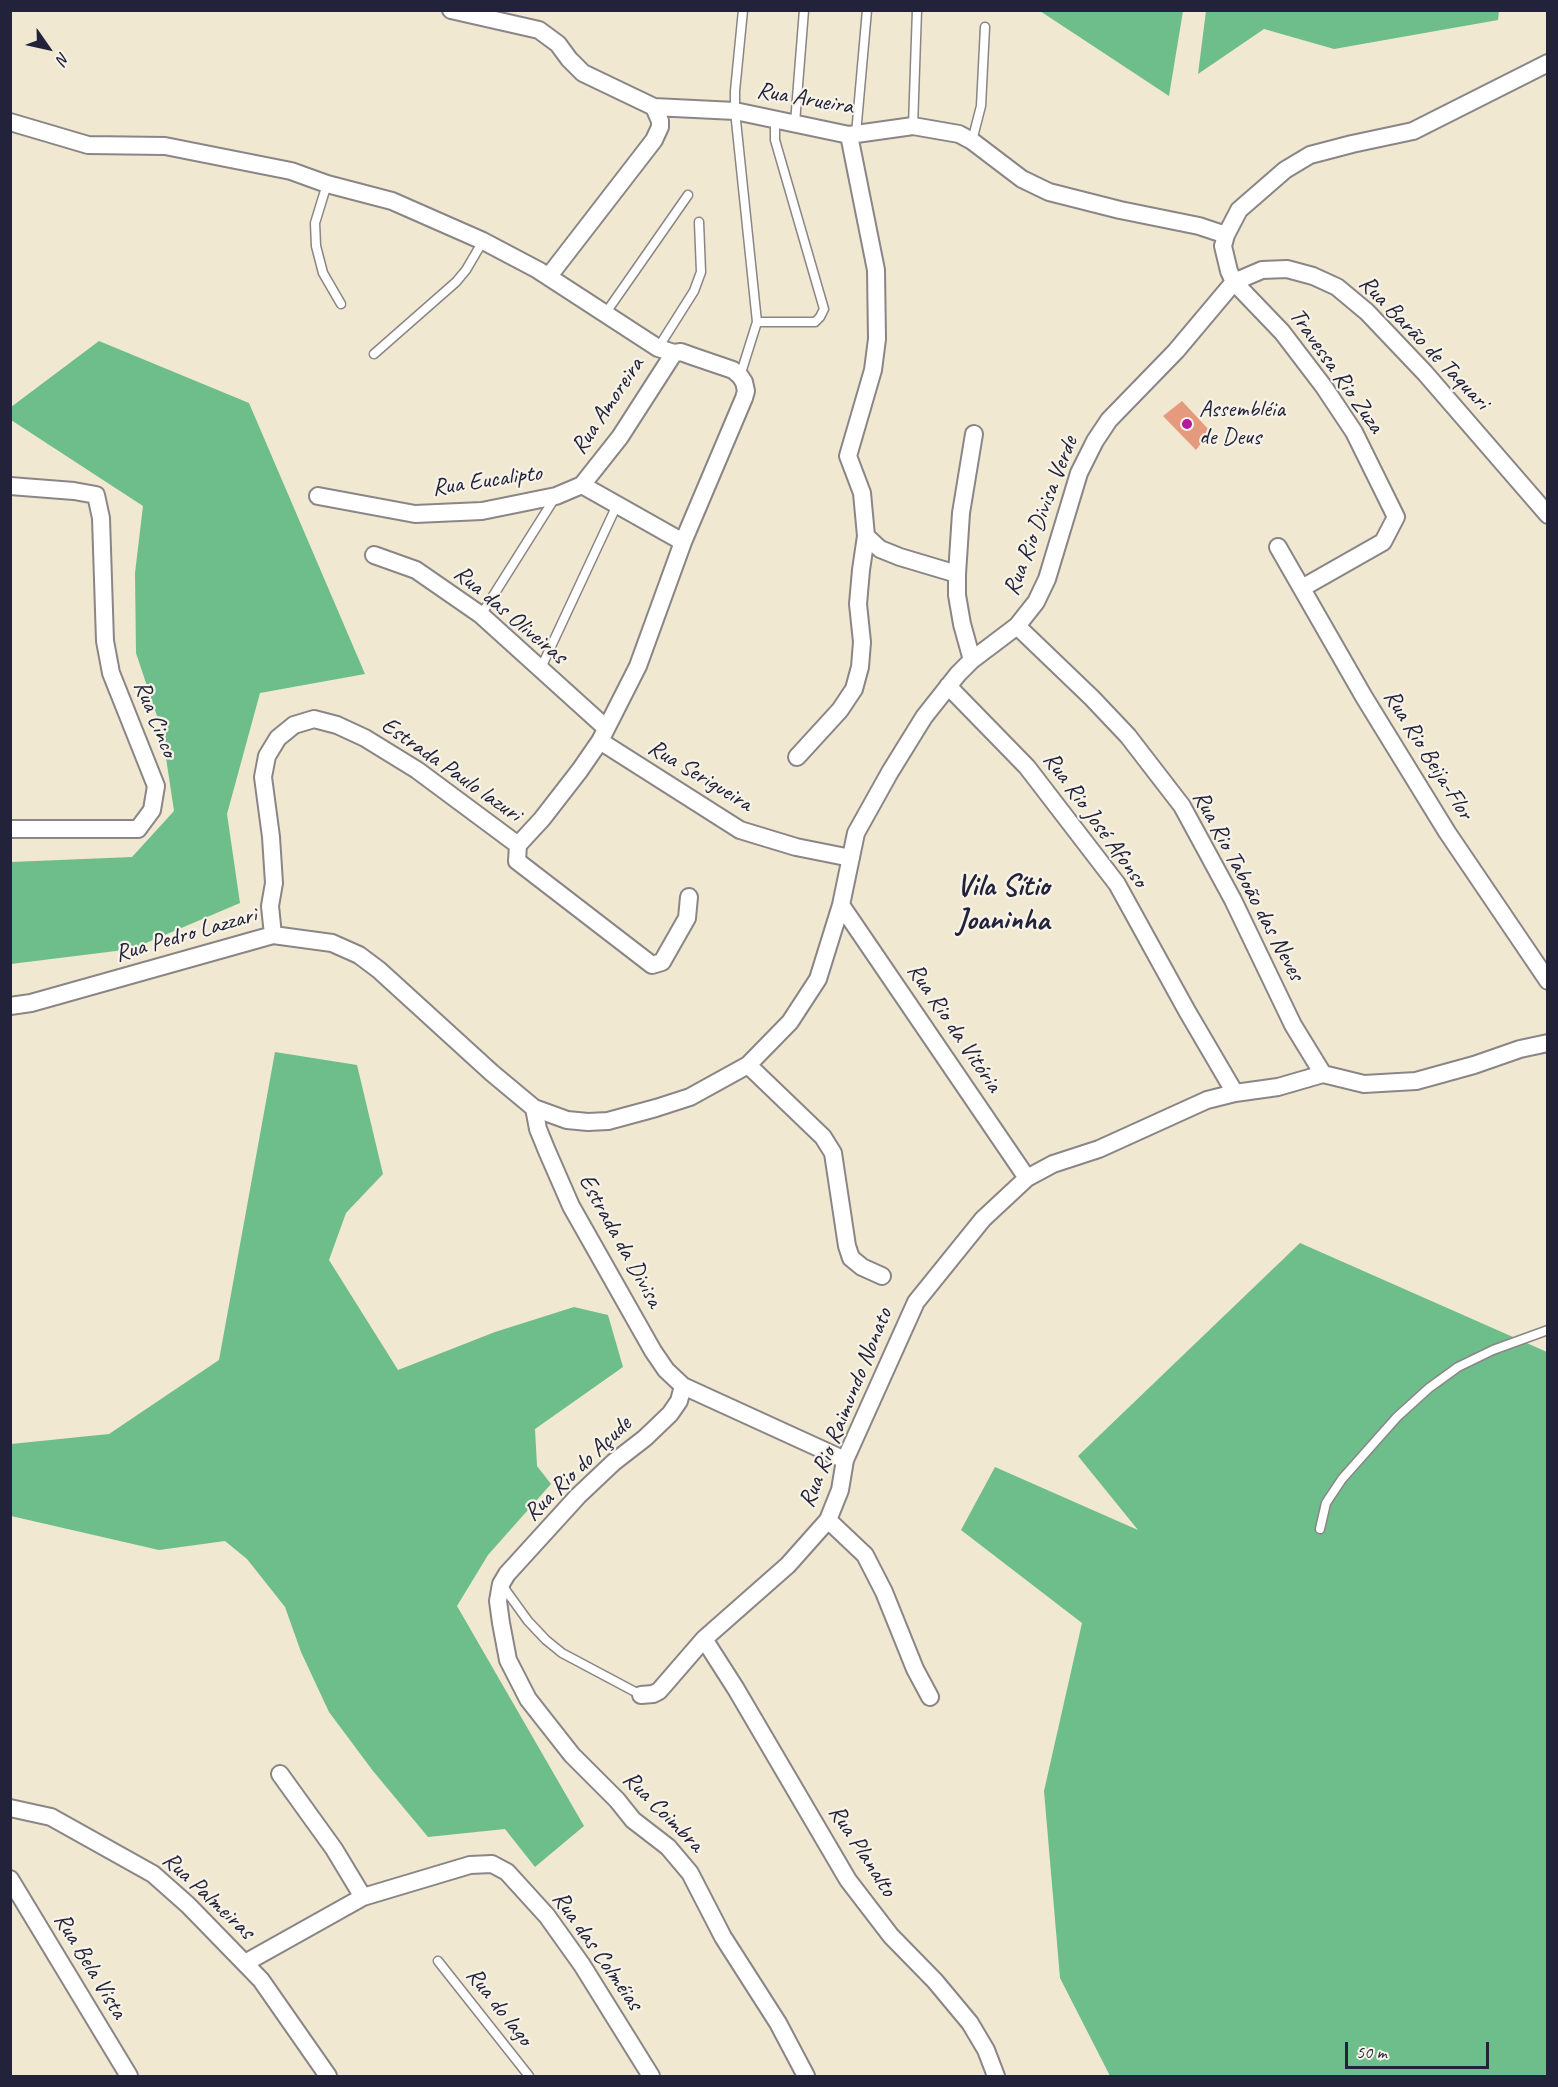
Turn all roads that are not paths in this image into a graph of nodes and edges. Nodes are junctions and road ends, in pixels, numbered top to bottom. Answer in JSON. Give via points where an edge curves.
{"nodes":[{"id":1,"x":451,"y":10,"type":"edge"},
{"id":2,"x":743,"y":10,"type":"edge"},
{"id":3,"x":804,"y":10,"type":"edge"},
{"id":4,"x":867,"y":10,"type":"edge"},
{"id":5,"x":917,"y":10,"type":"edge"},
{"id":6,"x":985,"y":27,"type":"dead end"},
{"id":7,"x":1548,"y":63,"type":"edge"},
{"id":8,"x":654,"y":107,"type":"junction"},
{"id":9,"x":735,"y":111,"type":"junction"},
{"id":10,"x":775,"y":118,"type":"junction"},
{"id":11,"x":10,"y":122,"type":"edge"},
{"id":12,"x":795,"y":123,"type":"junction"},
{"id":13,"x":913,"y":126,"type":"junction"},
{"id":14,"x":852,"y":134,"type":"junction"},
{"id":15,"x":972,"y":141,"type":"junction"},
{"id":16,"x":327,"y":184,"type":"junction"},
{"id":17,"x":688,"y":195,"type":"dead end"},
{"id":18,"x":699,"y":222,"type":"dead end"},
{"id":19,"x":1226,"y":235,"type":"junction"},
{"id":20,"x":483,"y":241,"type":"junction"},
{"id":21,"x":549,"y":276,"type":"junction"},
{"id":22,"x":1234,"y":282,"type":"junction"},
{"id":23,"x":341,"y":304,"type":"dead end"},
{"id":24,"x":605,"y":314,"type":"junction"},
{"id":25,"x":757,"y":322,"type":"junction"},
{"id":26,"x":658,"y":348,"type":"junction"},
{"id":27,"x":674,"y":353,"type":"junction"},
{"id":28,"x":374,"y":354,"type":"dead end"},
{"id":29,"x":740,"y":376,"type":"junction"},
{"id":30,"x":974,"y":434,"type":"dead end"},
{"id":31,"x":582,"y":485,"type":"junction"},
{"id":32,"x":10,"y":486,"type":"edge"},
{"id":33,"x":318,"y":496,"type":"dead end"},
{"id":34,"x":556,"y":496,"type":"junction"},
{"id":35,"x":618,"y":505,"type":"junction"},
{"id":36,"x":1548,"y":515,"type":"edge"},
{"id":37,"x":866,"y":536,"type":"junction"},
{"id":38,"x":683,"y":542,"type":"junction"},
{"id":39,"x":1278,"y":548,"type":"dead end"},
{"id":40,"x":374,"y":555,"type":"dead end"},
{"id":41,"x":957,"y":574,"type":"junction"},
{"id":42,"x":1302,"y":588,"type":"junction"},
{"id":43,"x":481,"y":615,"type":"junction"},
{"id":44,"x":1017,"y":626,"type":"junction"},
{"id":45,"x":972,"y":660,"type":"junction"},
{"id":46,"x":540,"y":671,"type":"junction"},
{"id":47,"x":948,"y":686,"type":"junction"},
{"id":48,"x":603,"y":734,"type":"junction"},
{"id":49,"x":796,"y":757,"type":"dead end"},
{"id":50,"x":10,"y":829,"type":"edge"},
{"id":51,"x":518,"y":845,"type":"junction"},
{"id":52,"x":851,"y":858,"type":"junction"},
{"id":53,"x":689,"y":897,"type":"dead end"},
{"id":54,"x":841,"y":905,"type":"junction"},
{"id":55,"x":273,"y":935,"type":"junction"},
{"id":56,"x":1548,"y":981,"type":"edge"},
{"id":57,"x":10,"y":1006,"type":"edge"},
{"id":58,"x":1548,"y":1043,"type":"edge"},
{"id":59,"x":748,"y":1065,"type":"junction"},
{"id":60,"x":1323,"y":1074,"type":"junction"},
{"id":61,"x":1235,"y":1093,"type":"junction"},
{"id":62,"x":534,"y":1108,"type":"junction"},
{"id":63,"x":1027,"y":1178,"type":"junction"},
{"id":64,"x":882,"y":1276,"type":"dead end"},
{"id":65,"x":1548,"y":1330,"type":"edge"},
{"id":66,"x":683,"y":1386,"type":"junction"},
{"id":67,"x":845,"y":1460,"type":"junction"},
{"id":68,"x":828,"y":1521,"type":"junction"},
{"id":69,"x":1320,"y":1529,"type":"dead end"},
{"id":70,"x":501,"y":1584,"type":"junction"},
{"id":71,"x":704,"y":1639,"type":"junction"},
{"id":72,"x":641,"y":1695,"type":"joint"},
{"id":73,"x":930,"y":1697,"type":"dead end"},
{"id":74,"x":280,"y":1774,"type":"dead end"},
{"id":75,"x":10,"y":1808,"type":"edge"},
{"id":76,"x":10,"y":1879,"type":"edge"},
{"id":77,"x":363,"y":1897,"type":"junction"},
{"id":78,"x":438,"y":1961,"type":"dead end"},
{"id":79,"x":245,"y":1964,"type":"junction"},
{"id":80,"x":129,"y":2076,"type":"edge"},
{"id":81,"x":328,"y":2076,"type":"edge"},
{"id":82,"x":529,"y":2076,"type":"edge"},
{"id":83,"x":651,"y":2076,"type":"edge"},
{"id":84,"x":806,"y":2076,"type":"edge"},
{"id":85,"x":996,"y":2076,"type":"edge"}],
"edges":[{"from":1,"to":8,"type":"street","name":"Rua Arueira","via":[[539,30],[558,44],[583,73]]},
{"from":2,"to":9,"type":"lane"},
{"from":3,"to":12,"type":"lane"},
{"from":4,"to":14,"type":"lane"},
{"from":5,"to":13,"type":"lane"},
{"from":6,"to":15,"type":"lane","via":[[980,115]]},
{"from":7,"to":19,"type":"street","via":[[1413,131],[1310,155],[1285,170],[1239,210]]},
{"from":8,"to":9,"type":"street","name":"Rua Arueira"},
{"from":8,"to":21,"type":"street","via":[[660,128],[654,140]]},
{"from":9,"to":10,"type":"street","name":"Rua Arueira"},
{"from":9,"to":25,"type":"lane"},
{"from":10,"to":12,"type":"street","name":"Rua Arueira"},
{"from":10,"to":25,"type":"lane","via":[[775,140],[824,309],[815,322]]},
{"from":11,"to":16,"type":"street","via":[[88,145],[165,146],[291,171]]},
{"from":12,"to":14,"type":"street","name":"Rua Arueira"},
{"from":13,"to":14,"type":"street","name":"Rua Arueira"},
{"from":13,"to":15,"type":"street","name":"Rua Arueira","via":[[958,134]]},
{"from":14,"to":37,"type":"street","via":[[876,270],[877,339],[873,370],[848,456],[862,494]]},
{"from":15,"to":19,"type":"street","name":"Rua Arueira","via":[[1022,179],[1049,192]]},
{"from":16,"to":20,"type":"street","via":[[392,201]]},
{"from":16,"to":23,"type":"lane","via":[[315,223],[316,246],[323,273]]},
{"from":17,"to":24,"type":"lane"},
{"from":18,"to":26,"type":"lane","via":[[701,272],[694,291]]},
{"from":19,"to":22,"type":"street","via":[[1223,246]]},
{"from":20,"to":21,"type":"street"},
{"from":20,"to":28,"type":"lane","via":[[456,282]]},
{"from":21,"to":24,"type":"street"},
{"from":22,"to":36,"type":"street","name":"Rua Barão de Taquari","via":[[1262,270],[1287,269],[1337,287],[1367,312],[1425,374]]},
{"from":22,"to":42,"type":"street","name":"Travessa Rio Zuza","via":[[1282,332],[1330,396],[1354,432],[1396,517],[1383,542]]},
{"from":22,"to":44,"type":"street","name":"Rua Rio Divisa Verde","via":[[1176,351],[1109,420],[1095,441],[1072,492],[1047,579],[1036,602]]},
{"from":24,"to":26,"type":"street"},
{"from":25,"to":29,"type":"lane"},
{"from":26,"to":27,"type":"street"},
{"from":27,"to":29,"type":"street","via":[[733,370]]},
{"from":27,"to":31,"type":"street","name":"Rua Amoreira","via":[[620,436]]},
{"from":29,"to":38,"type":"street","via":[[746,391],[744,398]]},
{"from":30,"to":41,"type":"street","via":[[961,513]]},
{"from":31,"to":34,"type":"street","name":"Rua Eucalipto"},
{"from":31,"to":35,"type":"street"},
{"from":32,"to":50,"type":"street","name":"Rua Cinco","via":[[96,495],[101,518],[111,673],[156,786],[152,810],[138,829]]},
{"from":33,"to":34,"type":"street","name":"Rua Eucalipto","via":[[415,514],[482,511]]},
{"from":34,"to":43,"type":"lane"},
{"from":35,"to":38,"type":"street"},
{"from":35,"to":46,"type":"lane"},
{"from":37,"to":41,"type":"street","via":[[880,549]]},
{"from":37,"to":49,"type":"street","via":[[858,604],[862,642],[854,689]]},
{"from":38,"to":48,"type":"street","via":[[638,666]]},
{"from":39,"to":42,"type":"street","name":"Rua Rio Beija-Flor"},
{"from":40,"to":43,"type":"street","name":"Rua das Oliveiras","via":[[416,570]]},
{"from":41,"to":45,"type":"street","via":[[962,624]]},
{"from":42,"to":56,"type":"street","name":"Rua Rio Beija-Flor","via":[[1447,832]]},
{"from":43,"to":46,"type":"street","name":"Rua das Oliveiras"},
{"from":44,"to":45,"type":"street","name":"Rua Rio Divisa Verde"},
{"from":44,"to":60,"type":"street","name":"Rua Rio Taboão das Neves","via":[[1128,736],[1182,806],[1293,1025]]},
{"from":45,"to":47,"type":"street","name":"Rua Rio Divisa Verde"},
{"from":46,"to":48,"type":"street","name":"Rua das Oliveiras"},
{"from":47,"to":52,"type":"street","name":"Rua Rio Divisa Verde","via":[[878,792],[856,833]]},
{"from":47,"to":61,"type":"street","name":"Rua Rio José Afonso","via":[[1027,766],[1117,884]]},
{"from":48,"to":51,"type":"street"},
{"from":48,"to":52,"type":"street","name":"Rua Serigueira","via":[[686,798],[740,830]]},
{"from":51,"to":53,"type":"street","via":[[517,861],[652,965],[662,962],[687,918]]},
{"from":51,"to":55,"type":"street","name":"Estrada Paulo lazuri","via":[[417,770],[365,738],[314,719],[294,725],[278,738],[267,756],[263,777],[272,837]]},
{"from":52,"to":54,"type":"street","name":"Rua Rio Divisa Verde"},
{"from":54,"to":59,"type":"street","name":"Rua Rio Divisa Verde","via":[[818,979],[790,1022]]},
{"from":54,"to":63,"type":"street","name":"Rua Rio da Vitória"},
{"from":55,"to":57,"type":"street","name":"Rua Pedro Lazzari"},
{"from":55,"to":62,"type":"street","name":"Rua Pedro Lazzari","via":[[332,943],[359,955]]},
{"from":58,"to":60,"type":"street","name":"Rua Rio Raimundo Nonato","via":[[1416,1081],[1364,1084]]},
{"from":59,"to":62,"type":"street","name":"Rua Rio Divisa Verde","via":[[690,1097],[608,1121],[567,1120]]},
{"from":59,"to":64,"type":"street","via":[[823,1137],[833,1153],[851,1258]]},
{"from":60,"to":61,"type":"street","name":"Rua Rio Raimundo Nonato","via":[[1278,1087]]},
{"from":61,"to":63,"type":"street","name":"Rua Rio Raimundo Nonato","via":[[1207,1100]]},
{"from":62,"to":66,"type":"street","name":"Estrada da Divisa","via":[[547,1151],[571,1206],[653,1351]]},
{"from":63,"to":67,"type":"street","name":"Rua Rio Raimundo Nonato","via":[[983,1219],[916,1302]]},
{"from":65,"to":69,"type":"lane","via":[[1458,1367],[1429,1388],[1397,1417],[1342,1479],[1326,1503]]},
{"from":66,"to":67,"type":"street"},
{"from":66,"to":70,"type":"street","name":"Rua Rio do Açude","via":[[670,1414],[578,1496]]},
{"from":67,"to":68,"type":"street","name":"Rua Rio Raimundo Nonato","via":[[840,1490]]},
{"from":68,"to":71,"type":"street","name":"Rua Rio Raimundo Nonato","via":[[788,1565]]},
{"from":68,"to":73,"type":"street","via":[[865,1555]]},
{"from":70,"to":72,"type":"lane","via":[[528,1621],[562,1653]]},
{"from":70,"to":84,"type":"street","name":"Rua Coimbra","via":[[498,1601],[508,1660],[528,1699],[572,1755],[690,1873],[723,1937],[778,2023]]},
{"from":71,"to":72,"type":"street","name":"Rua Rio Raimundo Nonato","via":[[659,1691]]},
{"from":71,"to":85,"type":"street","name":"Rua Planalto","via":[[848,1880],[891,1936],[936,1981],[970,2024]]},
{"from":74,"to":77,"type":"street"},
{"from":75,"to":79,"type":"street","name":"Rua Palmeiras","via":[[51,1817],[153,1874]]},
{"from":76,"to":80,"type":"street","name":"Rua Bela Vista"},
{"from":77,"to":79,"type":"street"},
{"from":77,"to":83,"type":"street","name":"Rua das Colméias","via":[[481,1864],[492,1864],[507,1872],[547,1916],[582,1965]]},
{"from":78,"to":82,"type":"lane","name":"Rua do lago"},
{"from":79,"to":81,"type":"street","name":"Rua Palmeiras","via":[[276,2000]]}]}
